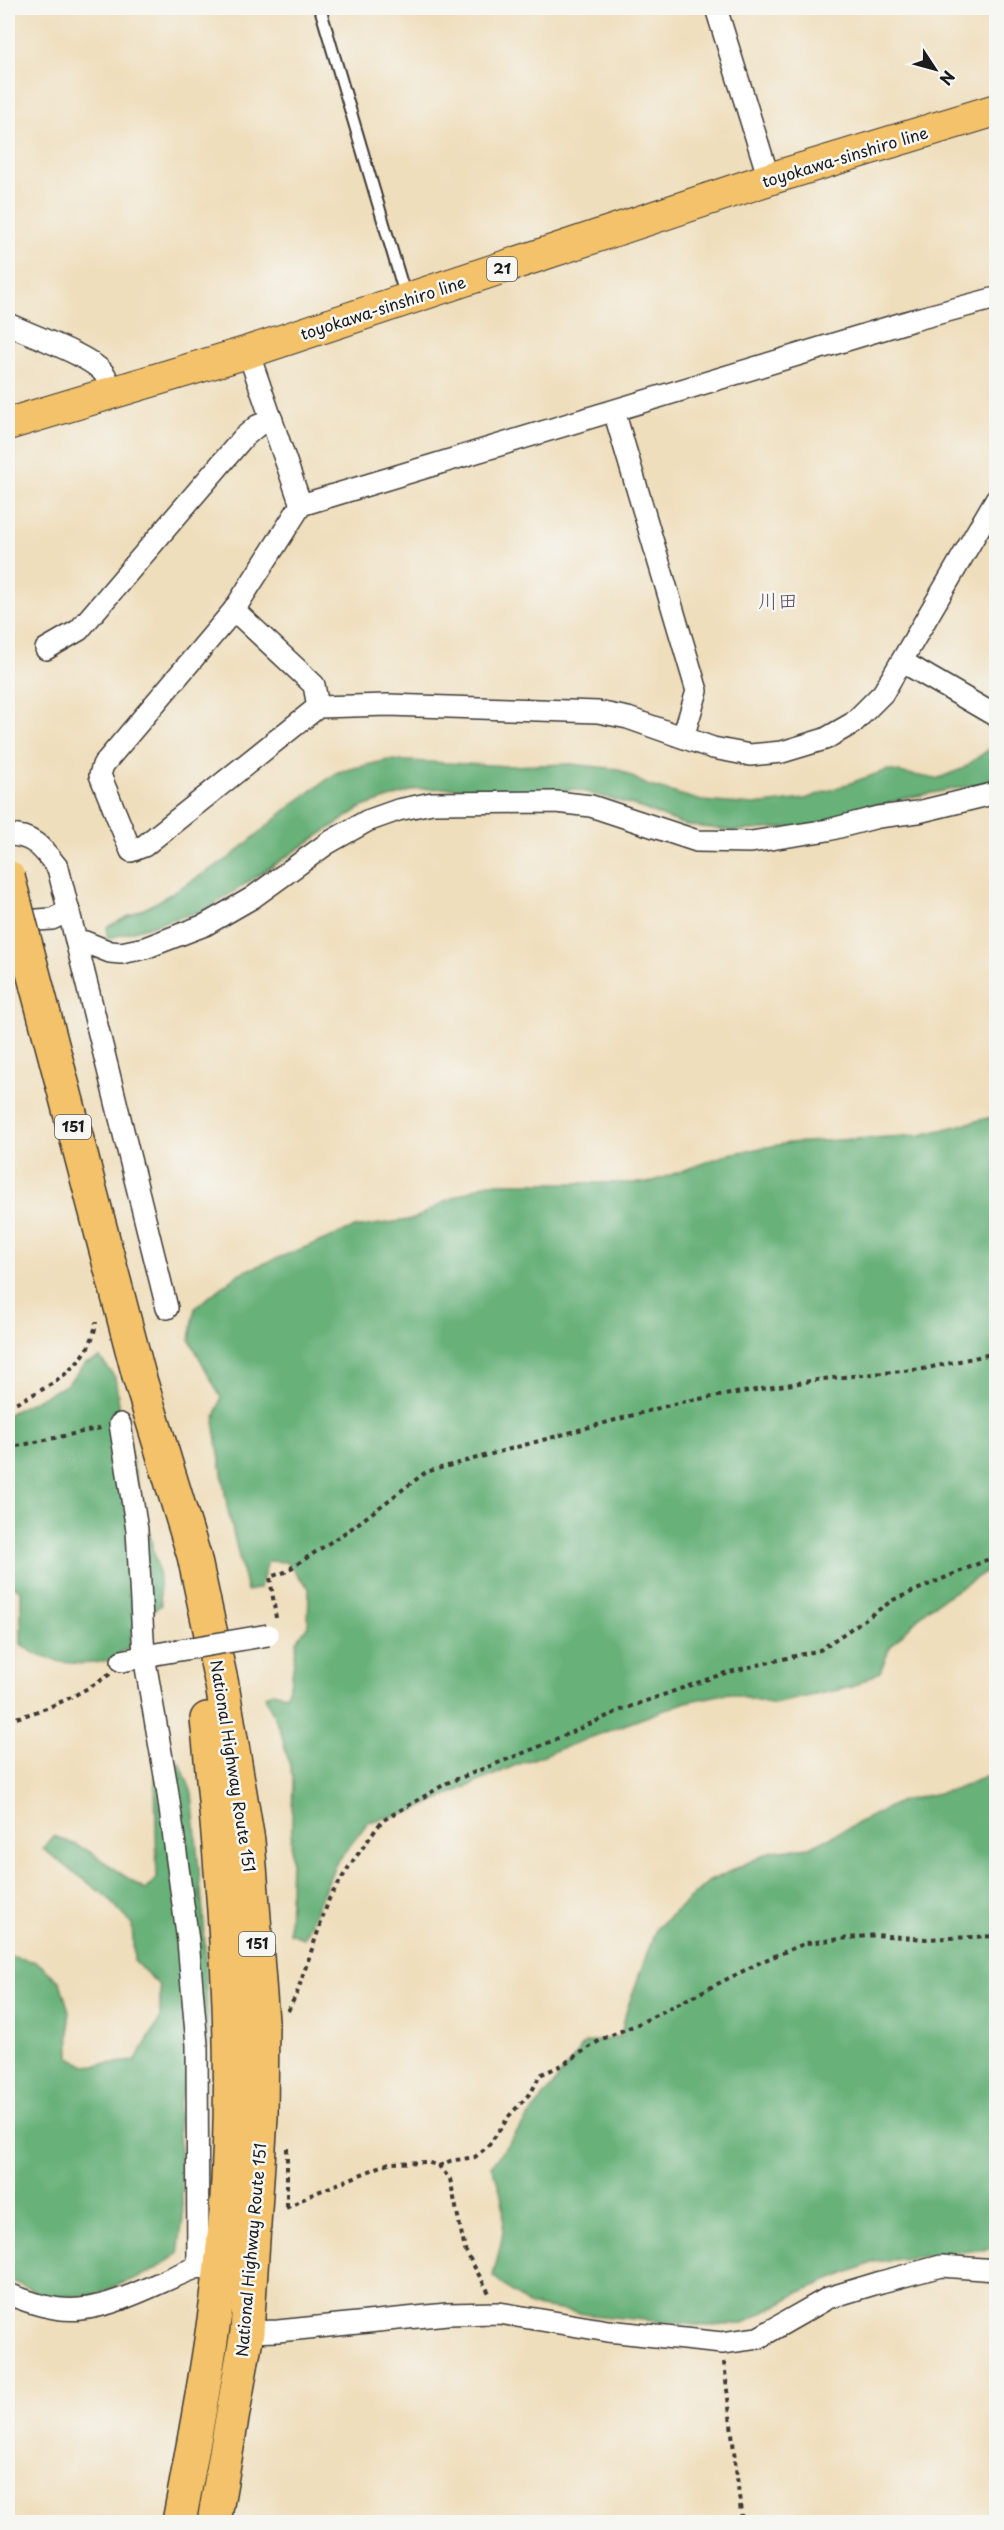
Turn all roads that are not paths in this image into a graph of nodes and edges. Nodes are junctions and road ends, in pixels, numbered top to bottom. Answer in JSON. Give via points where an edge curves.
{"nodes":[{"id":1,"x":320,"y":8,"type":"edge"},
{"id":2,"x":717,"y":8,"type":"edge"},
{"id":3,"x":996,"y":111,"type":"edge"},
{"id":4,"x":769,"y":179,"type":"junction"},
{"id":5,"x":996,"y":298,"type":"edge"},
{"id":6,"x":406,"y":301,"type":"junction"},
{"id":7,"x":8,"y":324,"type":"edge"},
{"id":8,"x":248,"y":352,"type":"junction"},
{"id":9,"x":111,"y":393,"type":"junction"},
{"id":10,"x":614,"y":411,"type":"junction"},
{"id":11,"x":272,"y":420,"type":"junction"},
{"id":12,"x":8,"y":424,"type":"edge"},
{"id":13,"x":996,"y":499,"type":"edge"},
{"id":14,"x":301,"y":505,"type":"junction"},
{"id":15,"x":234,"y":610,"type":"junction"},
{"id":16,"x":46,"y":649,"type":"dead end"},
{"id":17,"x":903,"y":662,"type":"junction"},
{"id":18,"x":318,"y":707,"type":"junction"},
{"id":19,"x":996,"y":716,"type":"edge"},
{"id":20,"x":683,"y":737,"type":"junction"},
{"id":21,"x":996,"y":793,"type":"edge"},
{"id":22,"x":8,"y":835,"type":"edge"},
{"id":23,"x":8,"y":877,"type":"edge"},
{"id":24,"x":69,"y":911,"type":"junction"},
{"id":25,"x":8,"y":922,"type":"edge"},
{"id":26,"x":76,"y":941,"type":"junction"},
{"id":27,"x":167,"y":1308,"type":"dead end"},
{"id":28,"x":140,"y":1376,"type":"junction"},
{"id":29,"x":120,"y":1424,"type":"road end"},
{"id":30,"x":268,"y":1635,"type":"road end"},
{"id":31,"x":150,"y":1655,"type":"junction"},
{"id":32,"x":122,"y":1661,"type":"road end"},
{"id":33,"x":209,"y":2269,"type":"junction"},
{"id":34,"x":996,"y":2270,"type":"edge"},
{"id":35,"x":8,"y":2294,"type":"edge"},
{"id":36,"x":247,"y":2332,"type":"junction"},
{"id":37,"x":179,"y":2523,"type":"edge"},
{"id":38,"x":214,"y":2523,"type":"edge"}],
"edges":[{"from":1,"to":6,"type":"lane"},
{"from":2,"to":4,"type":"street"},
{"from":3,"to":4,"type":"main road","name":"toyokawa-sinshiro line","number":"21"},
{"from":4,"to":6,"type":"main road","name":"toyokawa-sinshiro line","number":"21"},
{"from":5,"to":10,"type":"street"},
{"from":6,"to":8,"type":"main road","name":"toyokawa-sinshiro line","number":"21"},
{"from":7,"to":9,"type":"street","via":[[98,367]]},
{"from":8,"to":9,"type":"main road","name":"toyokawa-sinshiro line","number":"21"},
{"from":8,"to":11,"type":"street"},
{"from":9,"to":12,"type":"main road","name":"toyokawa-sinshiro line","number":"21"},
{"from":10,"to":14,"type":"street"},
{"from":10,"to":20,"type":"street","via":[[697,691]]},
{"from":11,"to":14,"type":"street"},
{"from":11,"to":16,"type":"street","via":[[243,438],[79,630]]},
{"from":13,"to":17,"type":"street"},
{"from":14,"to":15,"type":"street"},
{"from":15,"to":18,"type":"street","via":[[314,685]]},
{"from":15,"to":18,"type":"street","via":[[103,765],[100,775],[130,851],[144,846]]},
{"from":17,"to":19,"type":"street"},
{"from":17,"to":20,"type":"street","via":[[883,693],[853,723],[825,739],[782,752],[750,755]]},
{"from":18,"to":20,"type":"street","via":[[388,705],[598,712]]},
{"from":21,"to":26,"type":"street","via":[[918,812],[751,842],[697,841],[591,806],[556,802],[432,803],[367,821],[205,925],[121,953]]},
{"from":22,"to":24,"type":"street","via":[[23,835],[44,849],[58,868]]},
{"from":23,"to":28,"type":"highway","name":"National Highway Route 151","number":"151","bridge":true},
{"from":24,"to":25,"type":"street","via":[[52,919]]},
{"from":24,"to":26,"type":"street"},
{"from":26,"to":27,"type":"street"},
{"from":28,"to":33,"type":"highway","name":"National Highway Route 151","number":"151","via":[[202,1674],[227,1934],[230,2116]]},
{"from":28,"to":36,"type":"highway","name":"National Highway Route 151","number":"151","via":[[194,1556],[222,1685],[248,1841],[262,2021],[261,2117]]},
{"from":29,"to":31,"type":"street","via":[[137,1530]]},
{"from":30,"to":31,"type":"street","bridge":true},
{"from":31,"to":32,"type":"street"},
{"from":31,"to":33,"type":"street","via":[[188,1941]]},
{"from":33,"to":35,"type":"street","via":[[118,2301],[78,2310],[35,2305]]},
{"from":33,"to":37,"type":"highway","name":"National Highway Route 151","number":"151","via":[[203,2397]]},
{"from":34,"to":36,"type":"street","via":[[941,2266],[828,2298],[758,2338],[722,2343],[608,2331],[499,2313]]},
{"from":36,"to":38,"type":"highway","name":"National Highway Route 151","number":"151"}]}
